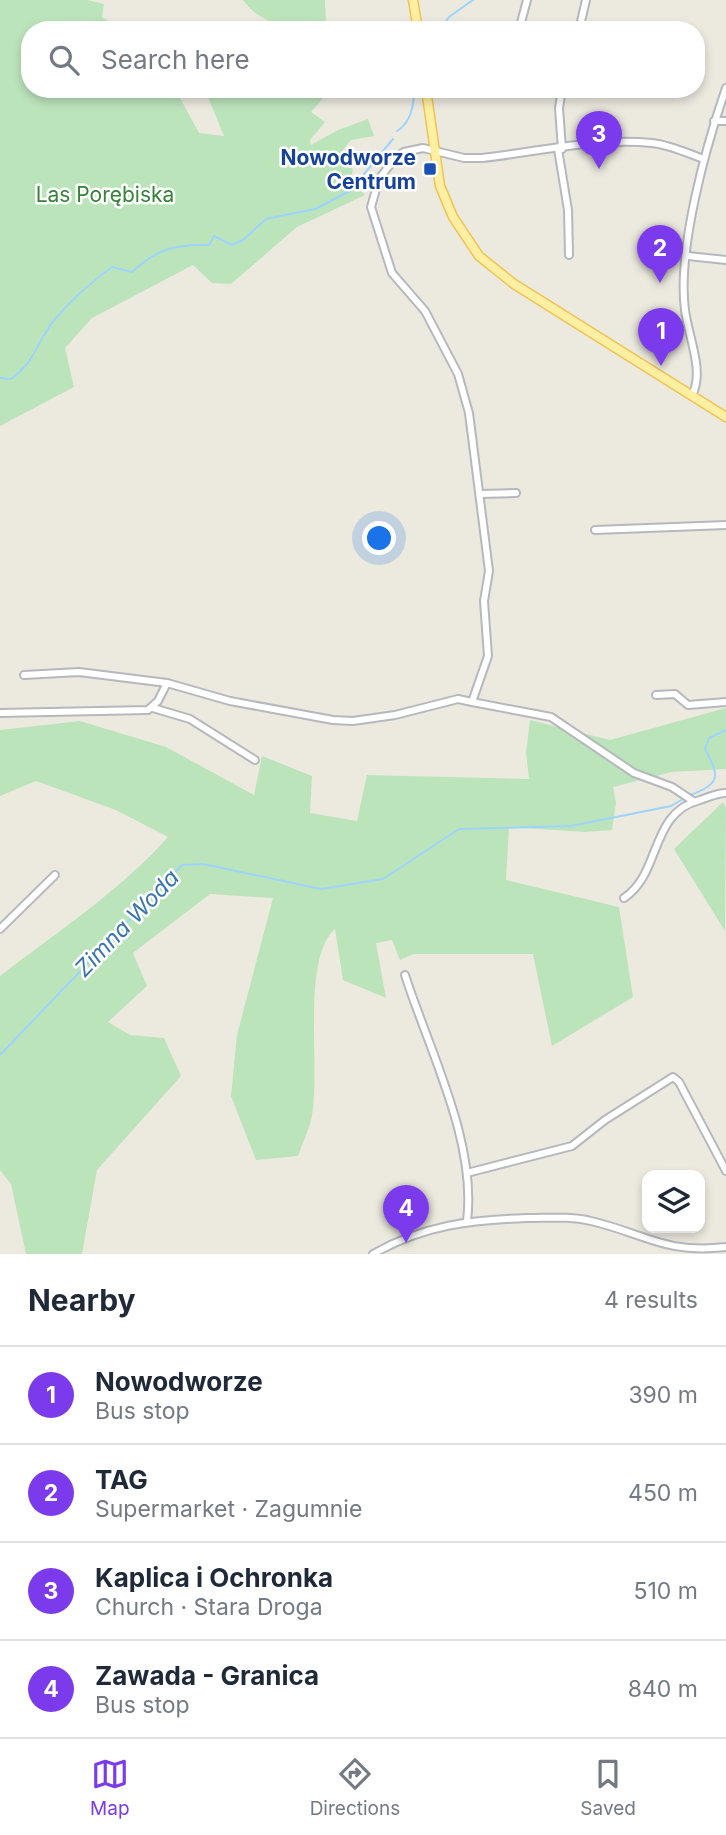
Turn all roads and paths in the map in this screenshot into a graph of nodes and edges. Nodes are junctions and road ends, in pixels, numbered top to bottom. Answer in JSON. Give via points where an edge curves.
{"nodes":[{"id":1,"x":413,"y":0,"type":"edge"},
{"id":2,"x":527,"y":0,"type":"edge"},
{"id":3,"x":586,"y":0,"type":"edge"},
{"id":4,"x":416,"y":21,"type":"edge"},
{"id":5,"x":521,"y":21,"type":"edge"},
{"id":6,"x":581,"y":21,"type":"edge"},
{"id":7,"x":726,"y":88,"type":"edge"},
{"id":8,"x":427,"y":98,"type":"edge"},
{"id":9,"x":561,"y":98,"type":"edge"},
{"id":10,"x":714,"y":121,"type":"junction"},
{"id":11,"x":726,"y":121,"type":"edge"},
{"id":12,"x":434,"y":149,"type":"junction"},
{"id":13,"x":560,"y":149,"type":"junction"},
{"id":14,"x":704,"y":159,"type":"junction"},
{"id":15,"x":569,"y":255,"type":"dead end"},
{"id":16,"x":688,"y":256,"type":"junction"},
{"id":17,"x":726,"y":260,"type":"edge"},
{"id":18,"x":692,"y":395,"type":"junction"},
{"id":19,"x":726,"y":417,"type":"edge"},
{"id":20,"x":516,"y":493,"type":"dead end"},
{"id":21,"x":480,"y":494,"type":"junction"},
{"id":22,"x":726,"y":525,"type":"edge"},
{"id":23,"x":595,"y":530,"type":"dead end"},
{"id":24,"x":24,"y":675,"type":"dead end"},
{"id":25,"x":167,"y":683,"type":"junction"},
{"id":26,"x":656,"y":695,"type":"dead end"},
{"id":27,"x":472,"y":702,"type":"junction"},
{"id":28,"x":726,"y":702,"type":"edge"},
{"id":29,"x":153,"y":708,"type":"junction"},
{"id":30,"x":0,"y":713,"type":"edge"},
{"id":31,"x":255,"y":760,"type":"dead end"},
{"id":32,"x":726,"y":793,"type":"edge"},
{"id":33,"x":692,"y":801,"type":"junction"},
{"id":34,"x":55,"y":875,"type":"dead end"},
{"id":35,"x":624,"y":898,"type":"dead end"},
{"id":36,"x":0,"y":929,"type":"edge"},
{"id":37,"x":405,"y":975,"type":"dead end"},
{"id":38,"x":726,"y":1171,"type":"edge"},
{"id":39,"x":467,"y":1173,"type":"junction"},
{"id":40,"x":467,"y":1220,"type":"junction"},
{"id":41,"x":726,"y":1247,"type":"edge"},
{"id":42,"x":377,"y":1253,"type":"edge"}],
"edges":[{"from":1,"to":4,"type":"main road"},
{"from":2,"to":5,"type":"street"},
{"from":3,"to":6,"type":"street"},
{"from":7,"to":10,"type":"street"},
{"from":8,"to":12,"type":"main road"},
{"from":9,"to":13,"type":"street"},
{"from":10,"to":11,"type":"street"},
{"from":10,"to":14,"type":"street"},
{"from":12,"to":13,"type":"street","via":[[482,159]]},
{"from":12,"to":18,"type":"main road","via":[[446,202],[479,256],[514,285]]},
{"from":12,"to":21,"type":"street","via":[[411,150],[396,157],[379,179],[371,207],[392,273],[425,311],[458,374],[474,439]]},
{"from":13,"to":14,"type":"street","via":[[653,143]]},
{"from":13,"to":15,"type":"street"},
{"from":14,"to":16,"type":"street"},
{"from":16,"to":17,"type":"street"},
{"from":16,"to":18,"type":"street","via":[[685,309],[697,381]]},
{"from":18,"to":19,"type":"main road"},
{"from":20,"to":21,"type":"street"},
{"from":21,"to":27,"type":"street","via":[[489,571],[484,611],[489,644],[487,666]]},
{"from":22,"to":23,"type":"street"},
{"from":24,"to":25,"type":"street","via":[[79,672]]},
{"from":25,"to":27,"type":"street","via":[[230,701],[333,720],[395,715],[458,699]]},
{"from":25,"to":29,"type":"street"},
{"from":26,"to":28,"type":"street","via":[[675,694],[688,705]]},
{"from":27,"to":33,"type":"street","via":[[551,717],[634,773],[672,787]]},
{"from":29,"to":30,"type":"street"},
{"from":29,"to":31,"type":"street","via":[[190,719]]},
{"from":32,"to":33,"type":"street"},
{"from":33,"to":35,"type":"street","via":[[667,822],[654,844],[642,883]]},
{"from":34,"to":36,"type":"street"},
{"from":37,"to":39,"type":"street","via":[[450,1106]]},
{"from":38,"to":39,"type":"street","via":[[673,1077],[572,1146]]},
{"from":39,"to":40,"type":"street"},
{"from":40,"to":41,"type":"street","via":[[577,1219],[677,1249]]},
{"from":40,"to":42,"type":"street"}]}
